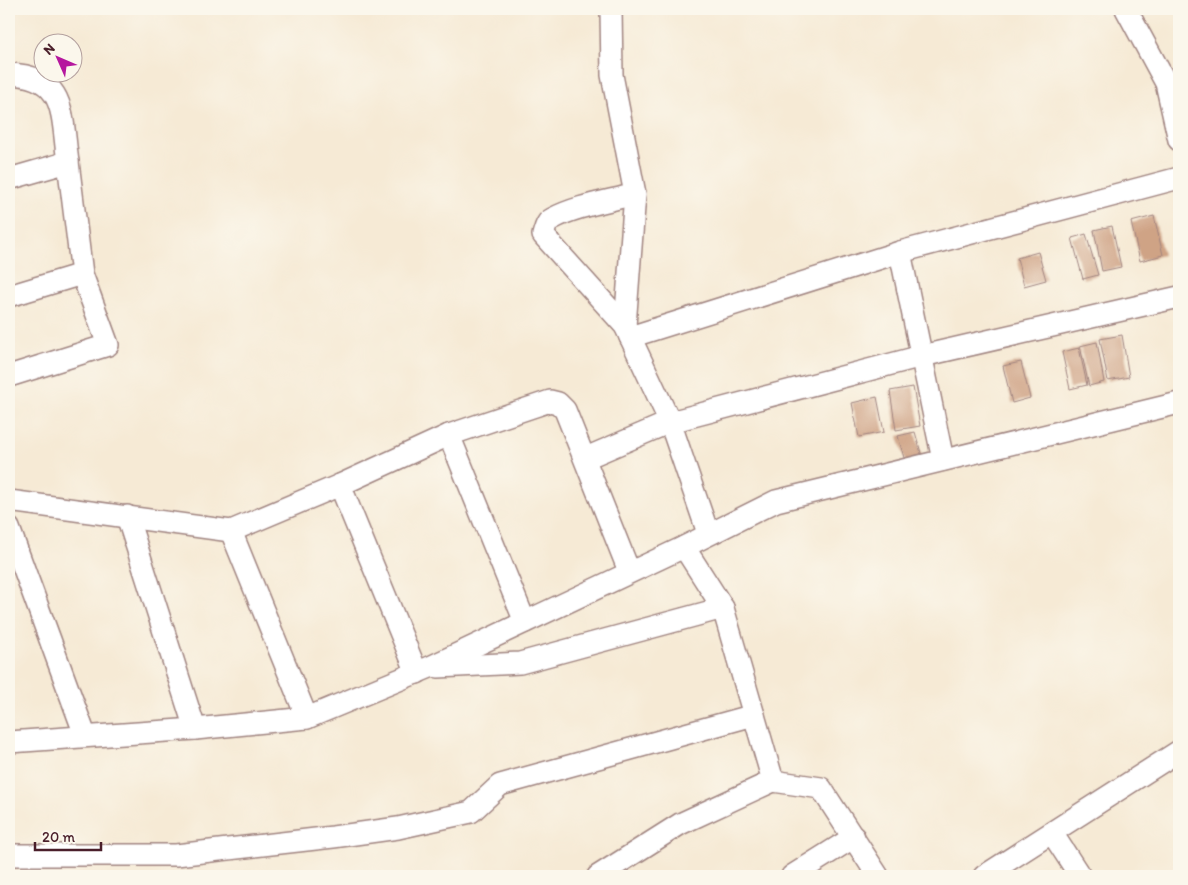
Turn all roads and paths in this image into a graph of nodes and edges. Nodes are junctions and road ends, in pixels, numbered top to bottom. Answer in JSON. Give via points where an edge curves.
{"nodes":[{"id":1,"x":611,"y":9,"type":"edge"},
{"id":2,"x":1126,"y":9,"type":"edge"},
{"id":3,"x":9,"y":74,"type":"edge"},
{"id":4,"x":1174,"y":93,"type":"edge"},
{"id":5,"x":1179,"y":140,"type":"edge"},
{"id":6,"x":68,"y":162,"type":"junction"},
{"id":7,"x":1179,"y":178,"type":"edge"},
{"id":8,"x":9,"y":179,"type":"edge"},
{"id":9,"x":634,"y":194,"type":"junction"},
{"id":10,"x":900,"y":252,"type":"junction"},
{"id":11,"x":82,"y":274,"type":"junction"},
{"id":12,"x":9,"y":296,"type":"edge"},
{"id":13,"x":1179,"y":297,"type":"edge"},
{"id":14,"x":628,"y":331,"type":"junction"},
{"id":15,"x":922,"y":356,"type":"junction"},
{"id":16,"x":9,"y":376,"type":"edge"},
{"id":17,"x":1179,"y":403,"type":"edge"},
{"id":18,"x":670,"y":422,"type":"junction"},
{"id":19,"x":449,"y":435,"type":"junction"},
{"id":20,"x":586,"y":458,"type":"junction"},
{"id":21,"x":943,"y":460,"type":"junction"},
{"id":22,"x":340,"y":485,"type":"junction"},
{"id":23,"x":9,"y":501,"type":"edge"},
{"id":24,"x":127,"y":516,"type":"junction"},
{"id":25,"x":9,"y":528,"type":"edge"},
{"id":26,"x":232,"y":531,"type":"junction"},
{"id":27,"x":708,"y":533,"type":"junction"},
{"id":28,"x":684,"y":547,"type":"junction"},
{"id":29,"x":629,"y":571,"type":"junction"},
{"id":30,"x":723,"y":608,"type":"junction"},
{"id":31,"x":525,"y":622,"type":"junction"},
{"id":32,"x":424,"y":670,"type":"junction"},
{"id":33,"x":754,"y":715,"type":"junction"},
{"id":34,"x":307,"y":718,"type":"junction"},
{"id":35,"x":195,"y":729,"type":"junction"},
{"id":36,"x":85,"y":735,"type":"junction"},
{"id":37,"x":9,"y":742,"type":"edge"},
{"id":38,"x":1179,"y":751,"type":"edge"},
{"id":39,"x":773,"y":781,"type":"junction"},
{"id":40,"x":1052,"y":833,"type":"junction"},
{"id":41,"x":854,"y":836,"type":"junction"},
{"id":42,"x":9,"y":855,"type":"edge"},
{"id":43,"x":598,"y":876,"type":"edge"},
{"id":44,"x":792,"y":876,"type":"edge"},
{"id":45,"x":878,"y":876,"type":"edge"},
{"id":46,"x":984,"y":876,"type":"edge"},
{"id":47,"x":1080,"y":876,"type":"edge"}],
"edges":[{"from":1,"to":9,"type":"street","via":[[612,75]]},
{"from":2,"to":4,"type":"street"},
{"from":3,"to":6,"type":"street","via":[[26,75],[45,83],[59,97]]},
{"from":4,"to":5,"type":"street"},
{"from":6,"to":8,"type":"street"},
{"from":6,"to":11,"type":"street"},
{"from":7,"to":10,"type":"street"},
{"from":9,"to":14,"type":"street"},
{"from":9,"to":14,"type":"street","via":[[552,219],[543,235]]},
{"from":10,"to":14,"type":"street"},
{"from":10,"to":15,"type":"street"},
{"from":11,"to":12,"type":"street"},
{"from":11,"to":16,"type":"street","via":[[108,345]]},
{"from":13,"to":15,"type":"street"},
{"from":14,"to":18,"type":"street"},
{"from":15,"to":18,"type":"street"},
{"from":15,"to":21,"type":"street"},
{"from":17,"to":21,"type":"street"},
{"from":18,"to":20,"type":"street"},
{"from":18,"to":27,"type":"street"},
{"from":19,"to":20,"type":"street","via":[[550,401],[565,410]]},
{"from":19,"to":22,"type":"street"},
{"from":19,"to":31,"type":"street"},
{"from":20,"to":29,"type":"street"},
{"from":21,"to":27,"type":"street","via":[[776,501]]},
{"from":22,"to":26,"type":"street"},
{"from":22,"to":32,"type":"street"},
{"from":23,"to":24,"type":"street"},
{"from":24,"to":26,"type":"street"},
{"from":24,"to":35,"type":"street"},
{"from":25,"to":36,"type":"street"},
{"from":26,"to":34,"type":"street"},
{"from":27,"to":28,"type":"street"},
{"from":28,"to":29,"type":"street"},
{"from":28,"to":30,"type":"street"},
{"from":29,"to":31,"type":"street"},
{"from":30,"to":32,"type":"street","via":[[520,663]]},
{"from":30,"to":33,"type":"street"},
{"from":31,"to":32,"type":"street"},
{"from":32,"to":34,"type":"street"},
{"from":33,"to":39,"type":"street"},
{"from":33,"to":42,"type":"street","via":[[500,785],[471,812],[398,828],[176,855]]},
{"from":34,"to":35,"type":"street"},
{"from":35,"to":36,"type":"street"},
{"from":36,"to":37,"type":"street"},
{"from":38,"to":40,"type":"street"},
{"from":39,"to":41,"type":"street","via":[[820,788]]},
{"from":39,"to":43,"type":"street","via":[[680,824]]},
{"from":40,"to":46,"type":"street"},
{"from":40,"to":47,"type":"street"},
{"from":41,"to":44,"type":"street"},
{"from":41,"to":45,"type":"street"}]}
